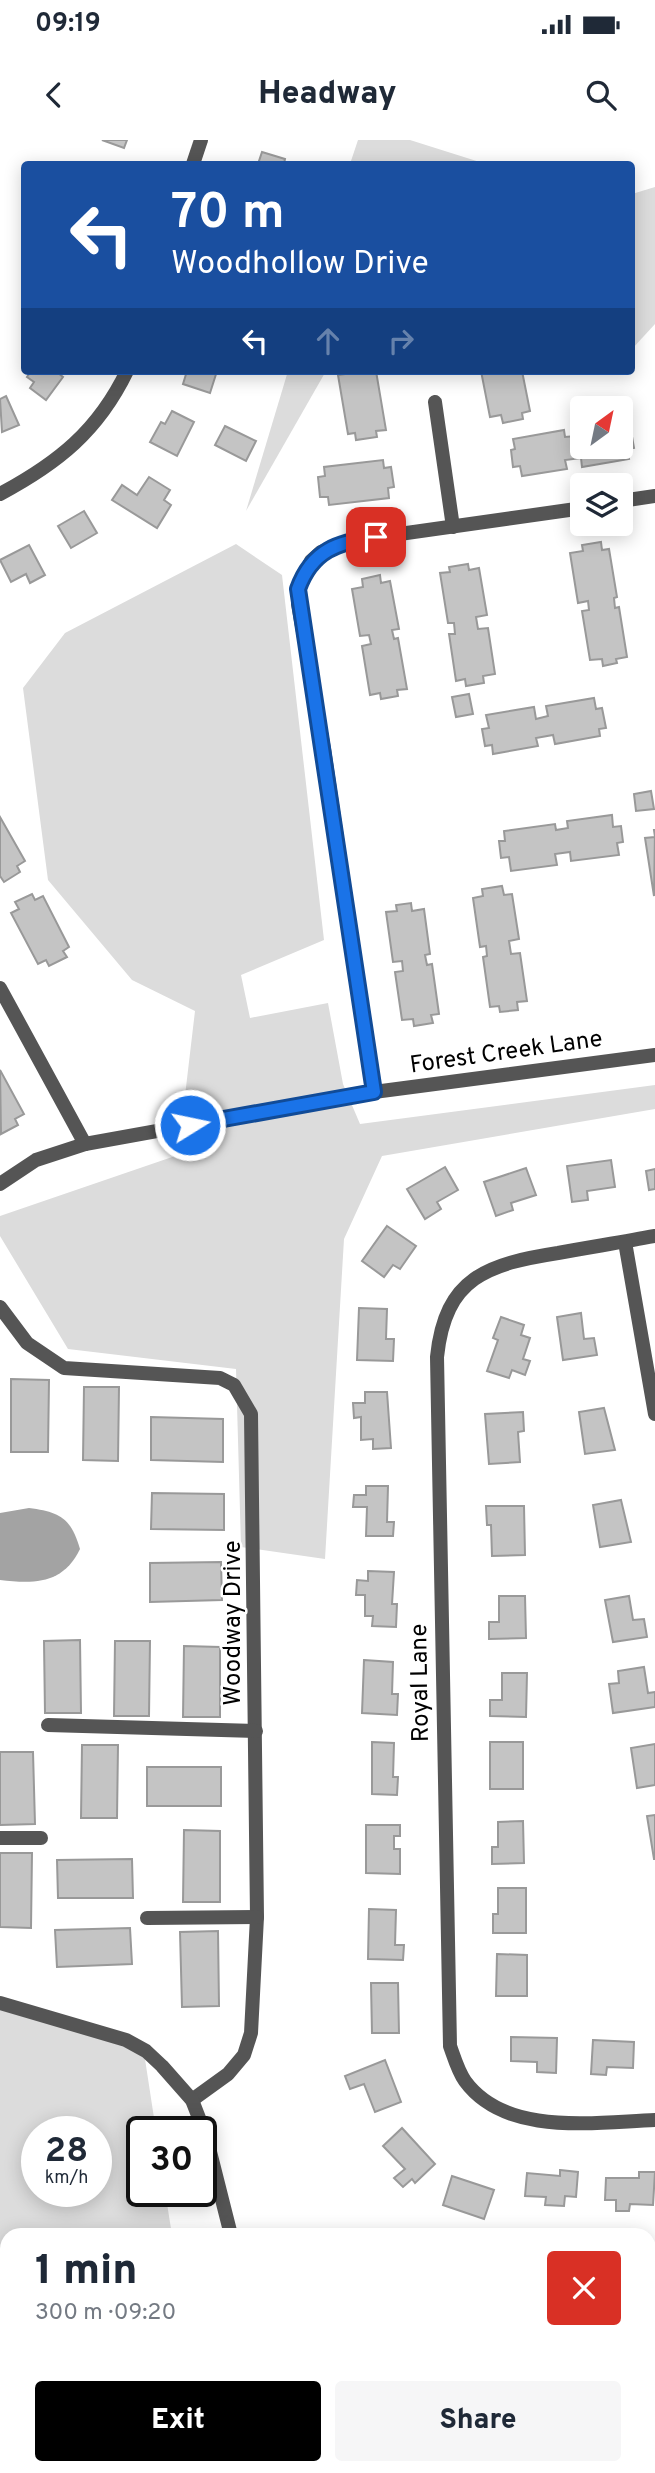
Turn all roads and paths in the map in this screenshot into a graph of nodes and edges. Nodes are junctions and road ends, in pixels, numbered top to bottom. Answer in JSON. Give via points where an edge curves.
{"nodes":[{"id":1,"x":201,"y":140,"type":"edge"},
{"id":2,"x":194,"y":161,"type":"edge"},
{"id":3,"x":125,"y":375,"type":"edge"},
{"id":4,"x":435,"y":402,"type":"dead end"},
{"id":5,"x":0,"y":494,"type":"edge"},
{"id":6,"x":655,"y":496,"type":"edge"},
{"id":7,"x":633,"y":499,"type":"edge"},
{"id":8,"x":570,"y":510,"type":"edge"},
{"id":9,"x":453,"y":527,"type":"junction"},
{"id":10,"x":2,"y":997,"type":"edge"},
{"id":11,"x":655,"y":1055,"type":"edge"},
{"id":12,"x":374,"y":1092,"type":"junction"},
{"id":13,"x":85,"y":1144,"type":"junction"},
{"id":14,"x":0,"y":1184,"type":"edge"},
{"id":15,"x":655,"y":1236,"type":"edge"},
{"id":16,"x":625,"y":1242,"type":"junction"},
{"id":17,"x":0,"y":1307,"type":"edge"},
{"id":18,"x":655,"y":1414,"type":"edge"},
{"id":19,"x":48,"y":1725,"type":"dead end"},
{"id":20,"x":256,"y":1731,"type":"junction"},
{"id":21,"x":0,"y":1838,"type":"edge"},
{"id":22,"x":41,"y":1838,"type":"dead end"},
{"id":23,"x":257,"y":1917,"type":"junction"},
{"id":24,"x":147,"y":1918,"type":"dead end"},
{"id":25,"x":0,"y":2003,"type":"edge"},
{"id":26,"x":192,"y":2100,"type":"junction"},
{"id":27,"x":655,"y":2120,"type":"edge"},
{"id":28,"x":229,"y":2228,"type":"edge"}],
"edges":[{"from":1,"to":2,"type":"street"},
{"from":3,"to":5,"type":"street","via":[[98,419],[65,455]]},
{"from":4,"to":9,"type":"street"},
{"from":6,"to":7,"type":"street"},
{"from":8,"to":9,"type":"street"},
{"from":9,"to":12,"type":"street","via":[[333,546],[312,561],[298,589]]},
{"from":10,"to":13,"type":"street"},
{"from":11,"to":12,"type":"street","name":"Forest Creek Lane"},
{"from":12,"to":13,"type":"street","name":"Forest Creek Lane"},
{"from":13,"to":14,"type":"street","name":"Forest Creek Lane","via":[[36,1160]]},
{"from":15,"to":16,"type":"street","name":"Royal Lane"},
{"from":16,"to":18,"type":"street"},
{"from":16,"to":27,"type":"street","name":"Royal Lane","via":[[507,1261],[472,1280],[451,1303],[440,1328],[447,2015],[450,2046],[465,2081],[491,2105],[553,2122]]},
{"from":17,"to":20,"type":"street","name":"Woodway Drive","via":[[27,1343],[64,1368],[220,1378],[234,1385],[251,1414],[254,1452]]},
{"from":19,"to":20,"type":"street"},
{"from":20,"to":23,"type":"street","name":"Woodway Drive"},
{"from":21,"to":22,"type":"street"},
{"from":23,"to":24,"type":"street"},
{"from":23,"to":26,"type":"street","name":"Woodway Drive","via":[[251,2033],[244,2055],[228,2074]]},
{"from":25,"to":26,"type":"street","via":[[126,2040],[146,2051]]},
{"from":26,"to":28,"type":"street"}]}
